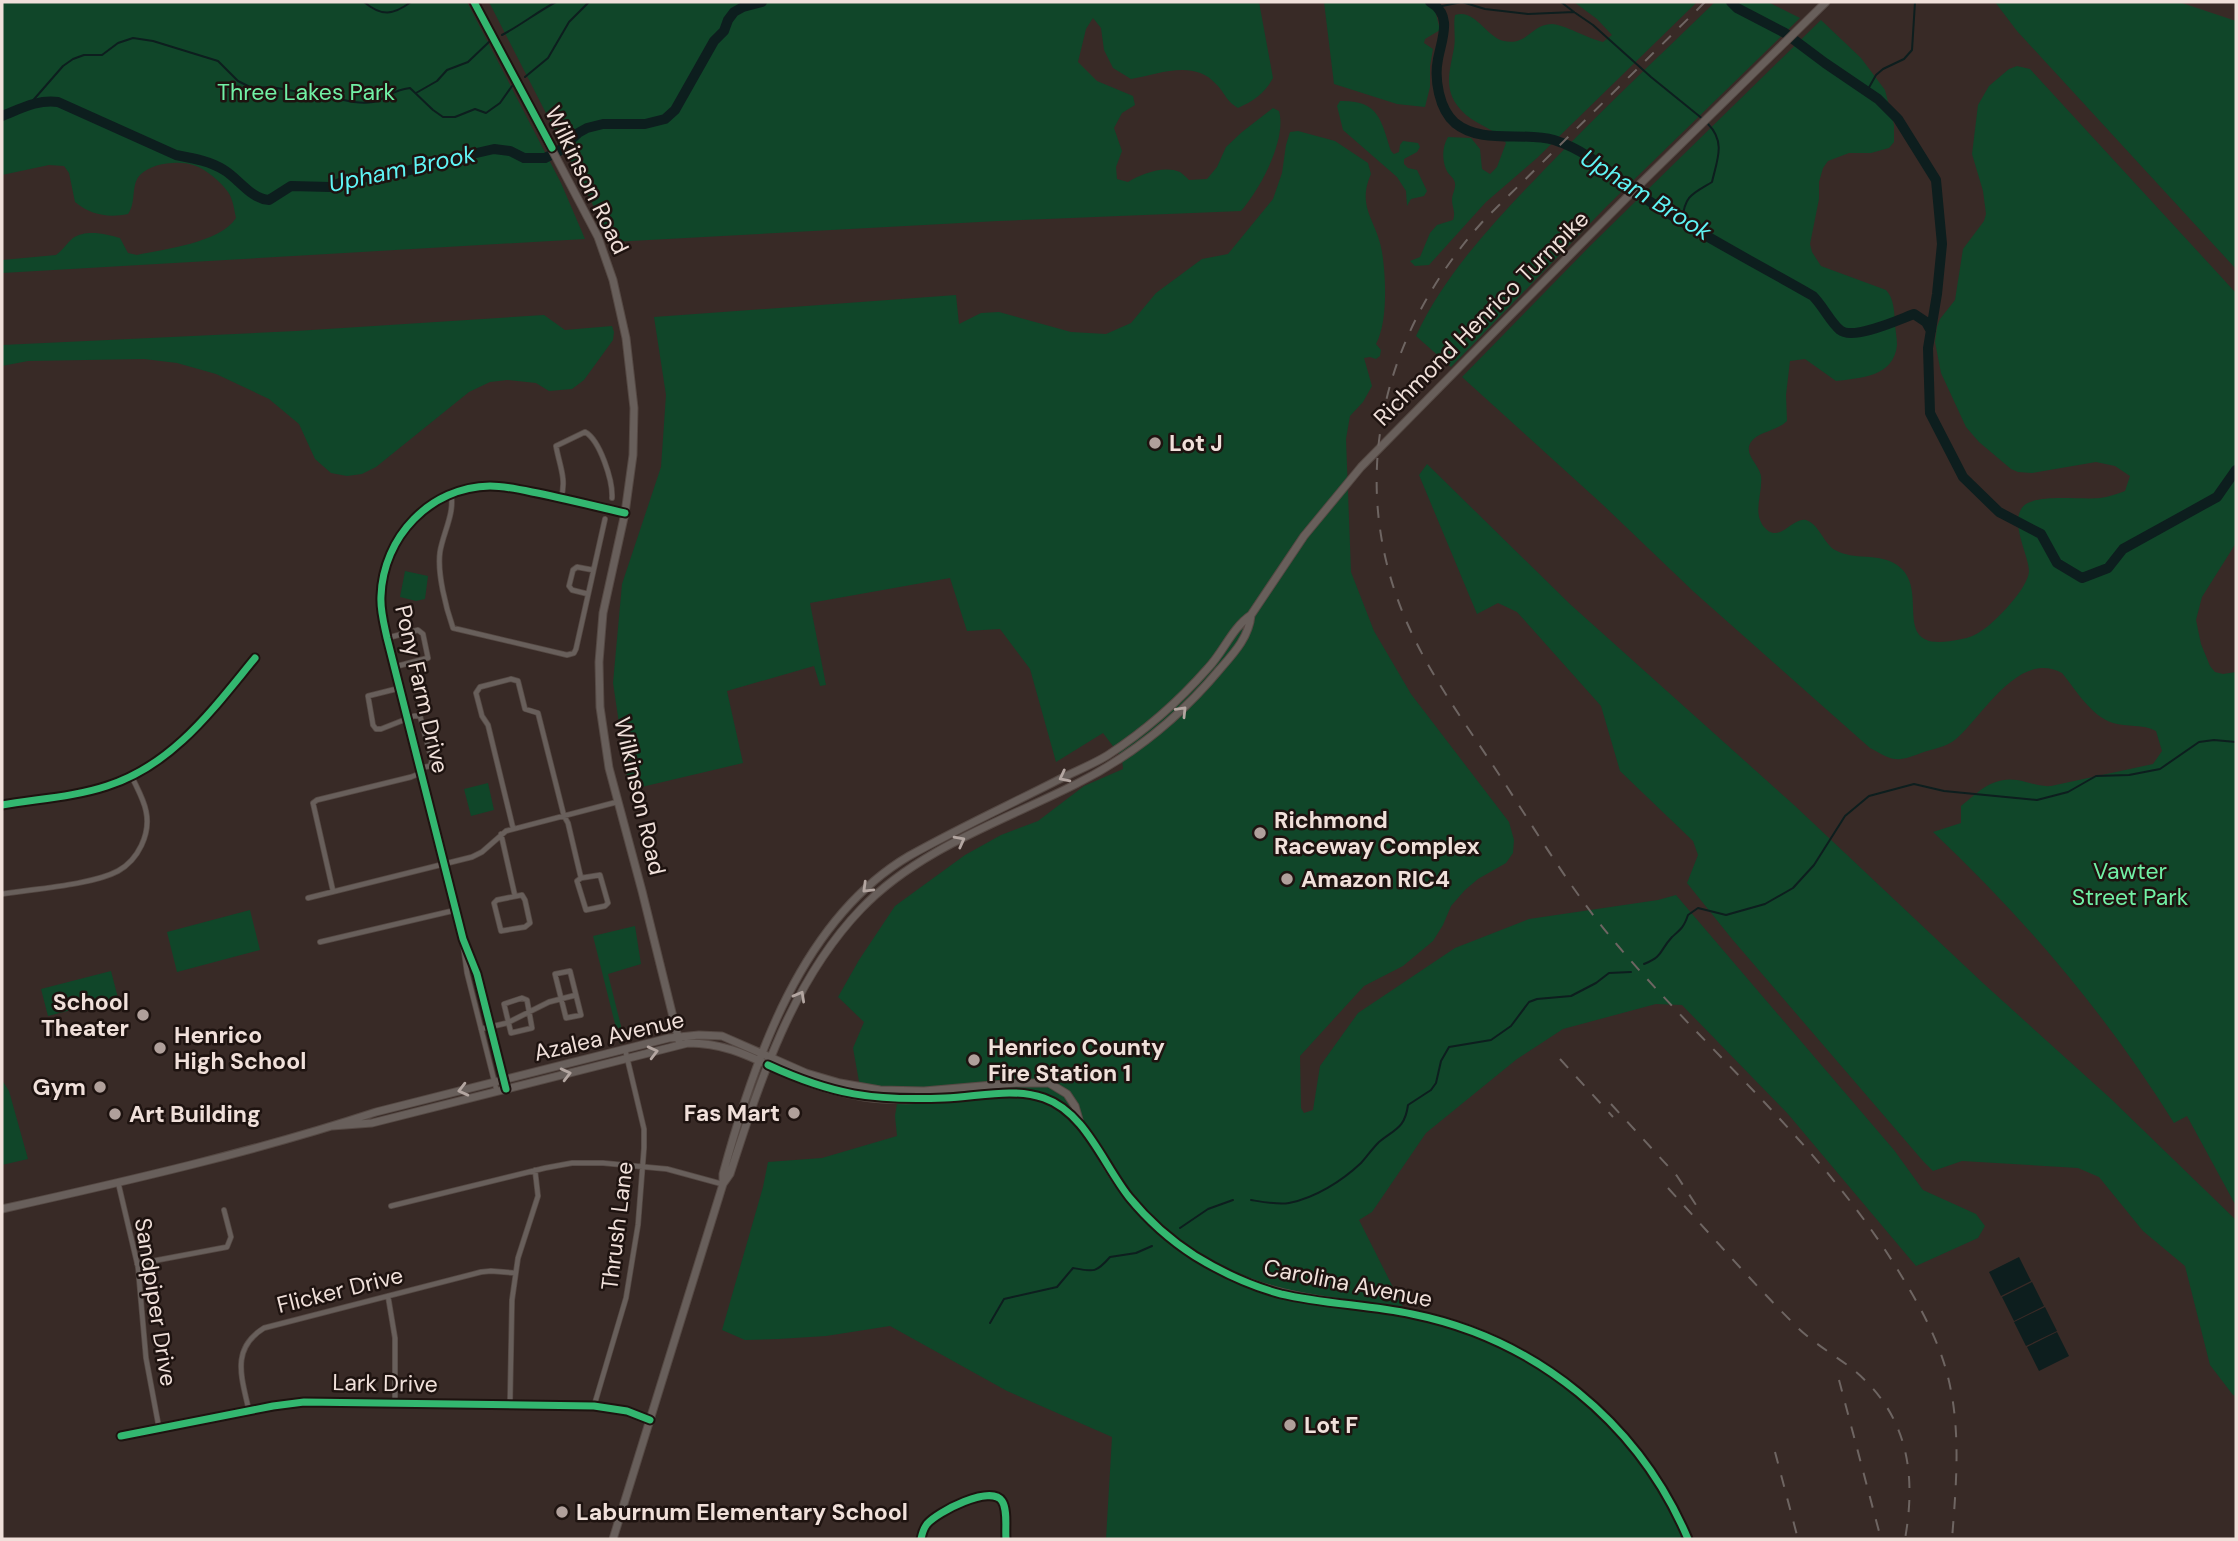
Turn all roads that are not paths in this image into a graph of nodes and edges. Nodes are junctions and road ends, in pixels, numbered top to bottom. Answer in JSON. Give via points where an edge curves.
{"nodes":[{"id":1,"x":474,"y":2,"type":"edge"},
{"id":2,"x":1826,"y":2,"type":"edge"},
{"id":3,"x":451,"y":494,"type":"junction"},
{"id":4,"x":561,"y":498,"type":"junction"},
{"id":5,"x":612,"y":498,"type":"dead end"},
{"id":6,"x":625,"y":513,"type":"junction"},
{"id":7,"x":605,"y":519,"type":"dead end"},
{"id":8,"x":593,"y":570,"type":"junction"},
{"id":9,"x":588,"y":594,"type":"junction"},
{"id":10,"x":1251,"y":615,"type":"junction"},
{"id":11,"x":387,"y":638,"type":"junction"},
{"id":12,"x":255,"y":658,"type":"dead end"},
{"id":13,"x":394,"y":667,"type":"junction"},
{"id":14,"x":400,"y":688,"type":"junction"},
{"id":15,"x":408,"y":720,"type":"junction"},
{"id":16,"x":421,"y":771,"type":"junction"},
{"id":17,"x":132,"y":776,"type":"junction"},
{"id":18,"x":618,"y":802,"type":"junction"},
{"id":19,"x":2,"y":805,"type":"edge"},
{"id":20,"x":564,"y":816,"type":"junction"},
{"id":21,"x":513,"y":828,"type":"junction"},
{"id":22,"x":500,"y":834,"type":"junction"},
{"id":23,"x":444,"y":864,"type":"junction"},
{"id":24,"x":581,"y":878,"type":"junction"},
{"id":25,"x":333,"y":891,"type":"junction"},
{"id":26,"x":2,"y":894,"type":"edge"},
{"id":27,"x":515,"y":895,"type":"junction"},
{"id":28,"x":307,"y":898,"type":"dead end"},
{"id":29,"x":456,"y":910,"type":"junction"},
{"id":30,"x":463,"y":939,"type":"junction"},
{"id":31,"x":320,"y":942,"type":"dead end"},
{"id":32,"x":576,"y":995,"type":"junction"},
{"id":33,"x":561,"y":999,"type":"junction"},
{"id":34,"x":529,"y":1012,"type":"junction"},
{"id":35,"x":508,"y":1023,"type":"junction"},
{"id":36,"x":491,"y":1027,"type":"junction"},
{"id":37,"x":481,"y":1029,"type":"junction"},
{"id":38,"x":679,"y":1041,"type":"junction"},
{"id":39,"x":625,"y":1049,"type":"junction"},
{"id":40,"x":761,"y":1057,"type":"junction"},
{"id":41,"x":627,"y":1058,"type":"junction"},
{"id":42,"x":769,"y":1061,"type":"junction"},
{"id":43,"x":503,"y":1080,"type":"junction"},
{"id":44,"x":494,"y":1082,"type":"junction"},
{"id":45,"x":506,"y":1089,"type":"junction"},
{"id":46,"x":497,"y":1092,"type":"junction"},
{"id":47,"x":1079,"y":1121,"type":"junction"},
{"id":48,"x":332,"y":1126,"type":"junction"},
{"id":49,"x":643,"y":1166,"type":"junction"},
{"id":50,"x":534,"y":1170,"type":"junction"},
{"id":51,"x":118,"y":1182,"type":"junction"},
{"id":52,"x":723,"y":1184,"type":"junction"},
{"id":53,"x":391,"y":1206,"type":"dead end"},
{"id":54,"x":2,"y":1209,"type":"edge"},
{"id":55,"x":224,"y":1210,"type":"dead end"},
{"id":56,"x":1171,"y":1238,"type":"joint"},
{"id":57,"x":137,"y":1264,"type":"junction"},
{"id":58,"x":515,"y":1273,"type":"junction"},
{"id":59,"x":388,"y":1296,"type":"junction"},
{"id":60,"x":395,"y":1402,"type":"junction"},
{"id":61,"x":510,"y":1404,"type":"junction"},
{"id":62,"x":594,"y":1406,"type":"junction"},
{"id":63,"x":249,"y":1411,"type":"junction"},
{"id":64,"x":650,"y":1419,"type":"junction"},
{"id":65,"x":159,"y":1428,"type":"junction"},
{"id":66,"x":121,"y":1436,"type":"dead end"},
{"id":67,"x":613,"y":1539,"type":"edge"},
{"id":68,"x":921,"y":1539,"type":"edge"},
{"id":69,"x":1006,"y":1539,"type":"edge"},
{"id":70,"x":1688,"y":1539,"type":"edge"}],
"edges":[{"from":1,"to":6,"type":"main road","name":"Wilkinson Road","via":[[603,247],[632,379],[634,435]]},
{"from":2,"to":10,"type":"main road","name":"Richmond Henrico Turnpike","via":[[1340,489]]},
{"from":3,"to":4,"type":"street","name":"Pony Farm Drive","via":[[492,486]]},
{"from":3,"to":9,"type":"street","via":[[440,568],[455,629],[571,655]]},
{"from":3,"to":11,"type":"street","name":"Pony Farm Drive","via":[[412,520],[391,553],[381,593]]},
{"from":4,"to":5,"type":"street","via":[[563,474],[555,446],[586,432],[595,441],[611,481]]},
{"from":4,"to":6,"type":"street","name":"Pony Farm Drive"},
{"from":6,"to":18,"type":"main road","name":"Wilkinson Road","via":[[605,601],[599,662],[603,736]]},
{"from":7,"to":8,"type":"street"},
{"from":8,"to":9,"type":"street"},
{"from":8,"to":9,"type":"street","via":[[577,567],[569,586]]},
{"from":10,"to":40,"type":"main road","name":"Richmond Henrico Turnpike","one_way":true,"via":[[1163,714],[1107,755],[907,857],[873,882],[819,944],[788,995]]},
{"from":42,"to":10,"type":"main road","name":"Richmond Henrico Turnpike","one_way":true,"via":[[798,998],[832,943],[866,904],[918,863],[1077,784],[1159,731],[1238,648]]},
{"from":11,"to":13,"type":"street","name":"Pony Farm Drive"},
{"from":11,"to":13,"type":"street","via":[[418,630],[423,634],[428,658]]},
{"from":12,"to":17,"type":"street","via":[[178,746]]},
{"from":13,"to":14,"type":"street","name":"Pony Farm Drive"},
{"from":14,"to":15,"type":"street","name":"Pony Farm Drive"},
{"from":14,"to":15,"type":"street","via":[[368,696],[373,725],[381,729]]},
{"from":15,"to":16,"type":"street","name":"Pony Farm Drive"},
{"from":15,"to":16,"type":"street","via":[[422,719],[432,761]]},
{"from":16,"to":23,"type":"street","name":"Pony Farm Drive"},
{"from":16,"to":25,"type":"street","via":[[313,803]]},
{"from":17,"to":19,"type":"street","via":[[92,790]]},
{"from":17,"to":26,"type":"street","via":[[147,821],[141,848],[131,861],[99,878]]},
{"from":18,"to":20,"type":"street"},
{"from":18,"to":38,"type":"main road","name":"Wilkinson Road"},
{"from":20,"to":21,"type":"street"},
{"from":20,"to":21,"type":"street","via":[[538,713],[524,707],[518,681],[480,687],[476,693]]},
{"from":20,"to":24,"type":"street"},
{"from":21,"to":22,"type":"street"},
{"from":22,"to":23,"type":"street","via":[[477,855]]},
{"from":22,"to":27,"type":"street"},
{"from":23,"to":25,"type":"street"},
{"from":23,"to":29,"type":"street","name":"Pony Farm Drive"},
{"from":24,"to":24,"type":"street","via":[[602,876],[607,905],[586,910],[577,881]]},
{"from":25,"to":28,"type":"street"},
{"from":27,"to":27,"type":"street","via":[[524,897],[530,923],[503,931],[494,903]]},
{"from":29,"to":30,"type":"street","name":"Pony Farm Drive"},
{"from":29,"to":31,"type":"street"},
{"from":30,"to":36,"type":"street","name":"Pony Farm Drive"},
{"from":30,"to":37,"type":"street","name":"Pony Farm Drive"},
{"from":32,"to":33,"type":"street"},
{"from":32,"to":33,"type":"street","via":[[581,1015],[566,1018]]},
{"from":32,"to":33,"type":"street","via":[[570,971],[555,974]]},
{"from":33,"to":34,"type":"street"},
{"from":34,"to":35,"type":"street"},
{"from":34,"to":35,"type":"street","via":[[531,1029],[511,1033]]},
{"from":34,"to":35,"type":"street","via":[[526,999],[505,1003]]},
{"from":35,"to":36,"type":"street"},
{"from":36,"to":37,"type":"street"},
{"from":36,"to":43,"type":"street","name":"Pony Farm Drive"},
{"from":37,"to":44,"type":"street","name":"Pony Farm Drive"},
{"from":38,"to":39,"type":"main road","name":"Azalea Avenue"},
{"from":38,"to":40,"type":"main road","name":"Azalea Avenue","via":[[699,1035],[722,1036]]},
{"from":41,"to":38,"type":"main road","name":"Azalea Avenue","one_way":true},
{"from":39,"to":41,"type":"street","name":"Thrush Lane"},
{"from":39,"to":43,"type":"main road","name":"Azalea Avenue"},
{"from":40,"to":42,"type":"main road","name":"Azalea Avenue"},
{"from":40,"to":52,"type":"main road","name":"Richmond Henrico Turnpike","via":[[736,1127]]},
{"from":45,"to":41,"type":"main road","name":"Azalea Avenue","one_way":true},
{"from":41,"to":49,"type":"street","name":"Thrush Lane","via":[[644,1129]]},
{"from":42,"to":47,"type":"main road","name":"Azalea Avenue","via":[[812,1084],[849,1094],[946,1098],[1013,1093],[1038,1096]]},
{"from":42,"to":47,"type":"main road","name":"Azalea Avenue","via":[[880,1090],[1049,1083],[1067,1094]]},
{"from":42,"to":52,"type":"main road","name":"Richmond Henrico Turnpike"},
{"from":43,"to":44,"type":"main road","name":"Azalea Avenue"},
{"from":43,"to":45,"type":"street","name":"Pony Farm Drive"},
{"from":44,"to":46,"type":"street","name":"Pony Farm Drive"},
{"from":44,"to":48,"type":"main road","name":"Azalea Avenue","one_way":true},
{"from":45,"to":46,"type":"main road","name":"Azalea Avenue"},
{"from":46,"to":48,"type":"main road","name":"Azalea Avenue","via":[[359,1126]]},
{"from":47,"to":56,"type":"main road","name":"Azalea Avenue","via":[[1130,1198]]},
{"from":48,"to":51,"type":"main road","name":"Azalea Avenue"},
{"from":49,"to":50,"type":"street","via":[[590,1162]]},
{"from":49,"to":52,"type":"street"},
{"from":49,"to":62,"type":"street","name":"Thrush Lane","via":[[629,1282]]},
{"from":50,"to":53,"type":"street"},
{"from":50,"to":58,"type":"street","via":[[538,1196]]},
{"from":51,"to":54,"type":"main road","name":"Azalea Avenue"},
{"from":51,"to":57,"type":"street","name":"Sandpiper Drive"},
{"from":52,"to":64,"type":"main road","name":"Richmond Henrico Turnpike"},
{"from":55,"to":57,"type":"street","via":[[231,1237],[225,1248]]},
{"from":56,"to":70,"type":"main road","name":"Carolina Avenue","via":[[1212,1266],[1258,1287],[1431,1318],[1527,1356],[1588,1399],[1637,1453],[1675,1508]]},
{"from":57,"to":65,"type":"street","name":"Sandpiper Drive","via":[[146,1359]]},
{"from":58,"to":59,"type":"street","name":"Flicker Drive","via":[[481,1272]]},
{"from":58,"to":61,"type":"street"},
{"from":59,"to":60,"type":"street","via":[[395,1338]]},
{"from":59,"to":63,"type":"street","name":"Flicker Drive","via":[[268,1326],[256,1333],[241,1359]]},
{"from":60,"to":61,"type":"street","name":"Lark Drive"},
{"from":60,"to":63,"type":"street","name":"Lark Drive","via":[[304,1402]]},
{"from":61,"to":62,"type":"street","name":"Lark Drive"},
{"from":62,"to":64,"type":"street","name":"Lark Drive"},
{"from":63,"to":65,"type":"street","name":"Lark Drive"},
{"from":64,"to":67,"type":"main road","name":"Richmond Henrico Turnpike"},
{"from":65,"to":66,"type":"street","name":"Lark Drive"},
{"from":68,"to":69,"type":"street","via":[[926,1526],[939,1514],[990,1494],[999,1497],[1003,1505]]}]}
